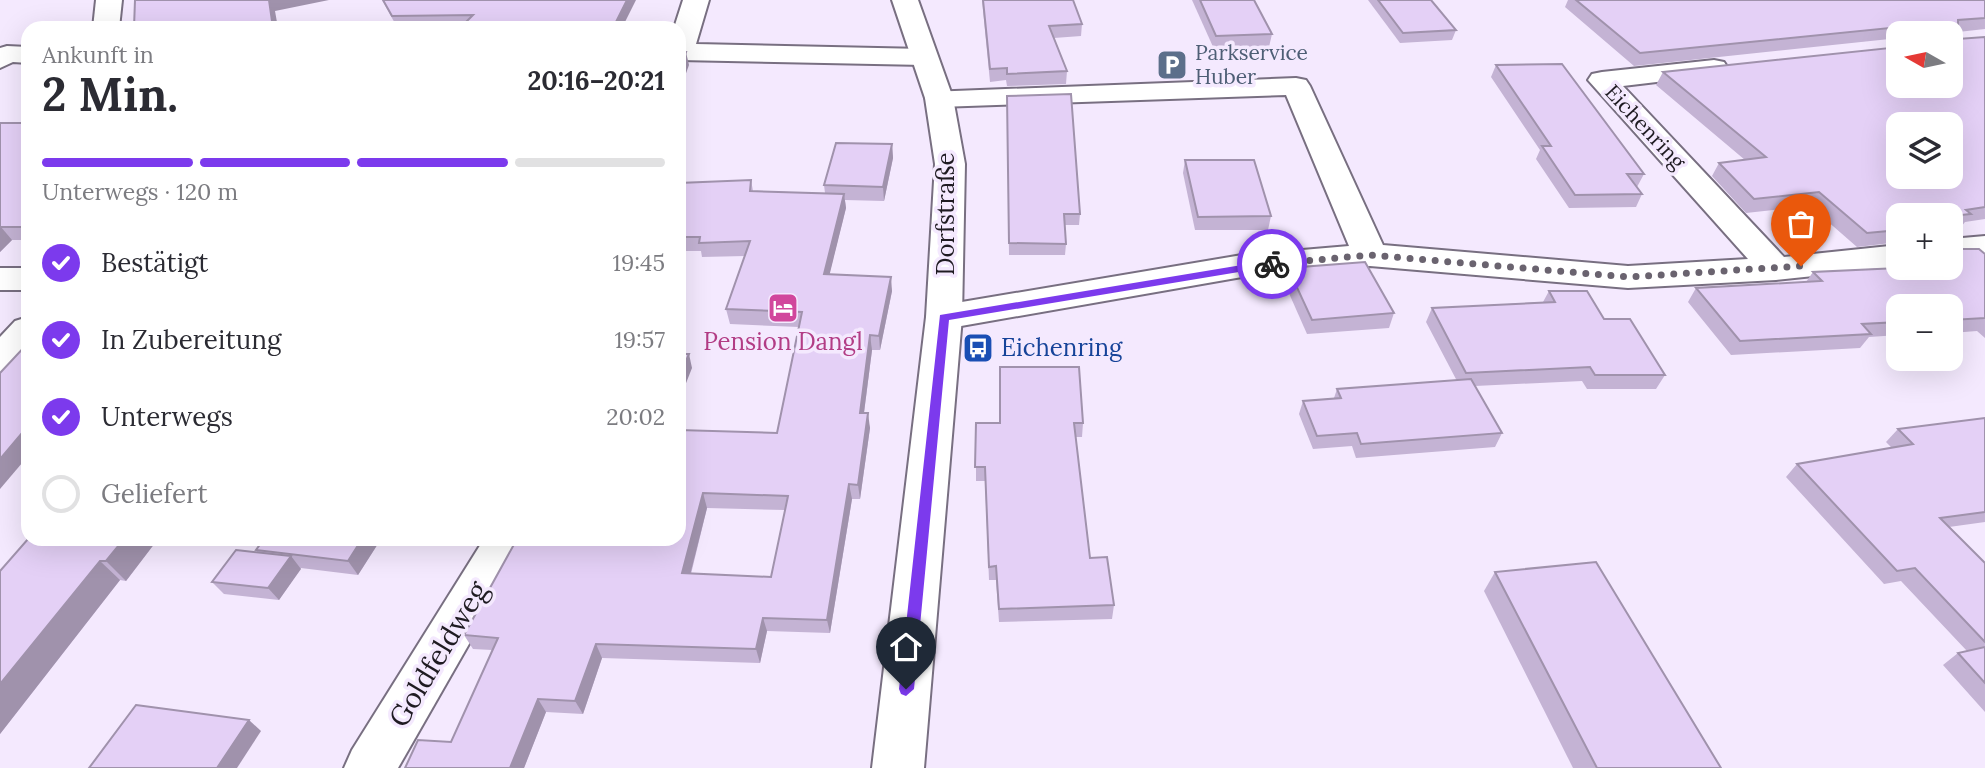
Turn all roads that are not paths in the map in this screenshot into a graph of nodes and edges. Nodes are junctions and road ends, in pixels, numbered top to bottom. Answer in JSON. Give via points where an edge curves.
{"nodes":[{"id":1,"x":109,"y":0,"type":"edge"},
{"id":2,"x":696,"y":0,"type":"edge"},
{"id":3,"x":905,"y":0,"type":"edge"},
{"id":4,"x":107,"y":21,"type":"edge"},
{"id":5,"x":686,"y":31,"type":"edge"},
{"id":6,"x":686,"y":52,"type":"edge"},
{"id":7,"x":21,"y":55,"type":"edge"},
{"id":8,"x":924,"y":57,"type":"junction"},
{"id":9,"x":0,"y":60,"type":"edge"},
{"id":10,"x":1737,"y":66,"type":"edge"},
{"id":11,"x":939,"y":98,"type":"junction"},
{"id":12,"x":1985,"y":247,"type":"edge"},
{"id":13,"x":1963,"y":249,"type":"edge"},
{"id":14,"x":1370,"y":255,"type":"junction"},
{"id":15,"x":1886,"y":257,"type":"edge"},
{"id":16,"x":1776,"y":269,"type":"junction"},
{"id":17,"x":0,"y":279,"type":"edge"},
{"id":18,"x":21,"y":279,"type":"edge"},
{"id":19,"x":944,"y":317,"type":"junction"},
{"id":20,"x":21,"y":338,"type":"edge"},
{"id":21,"x":0,"y":360,"type":"edge"},
{"id":22,"x":503,"y":546,"type":"edge"},
{"id":23,"x":370,"y":768,"type":"edge"},
{"id":24,"x":898,"y":768,"type":"edge"}],
"edges":[{"from":1,"to":4,"type":"street"},
{"from":2,"to":5,"type":"street"},
{"from":3,"to":8,"type":"street","name":"Dorfstraße"},
{"from":6,"to":8,"type":"street"},
{"from":7,"to":9,"type":"street","via":[[8,54]]},
{"from":8,"to":11,"type":"street","name":"Dorfstraße"},
{"from":10,"to":16,"type":"street","name":"Eichenring","via":[[1602,80]]},
{"from":11,"to":14,"type":"street","via":[[1296,86]]},
{"from":11,"to":19,"type":"street","name":"Dorfstraße","via":[[950,164]]},
{"from":12,"to":13,"type":"street"},
{"from":14,"to":16,"type":"street","via":[[1628,277]]},
{"from":14,"to":19,"type":"street","via":[[1242,266]]},
{"from":15,"to":16,"type":"street"},
{"from":17,"to":18,"type":"street"},
{"from":19,"to":24,"type":"street","name":"Dorfstraße"},
{"from":20,"to":21,"type":"street"},
{"from":22,"to":23,"type":"street","name":"Goldfeldweg"}]}
